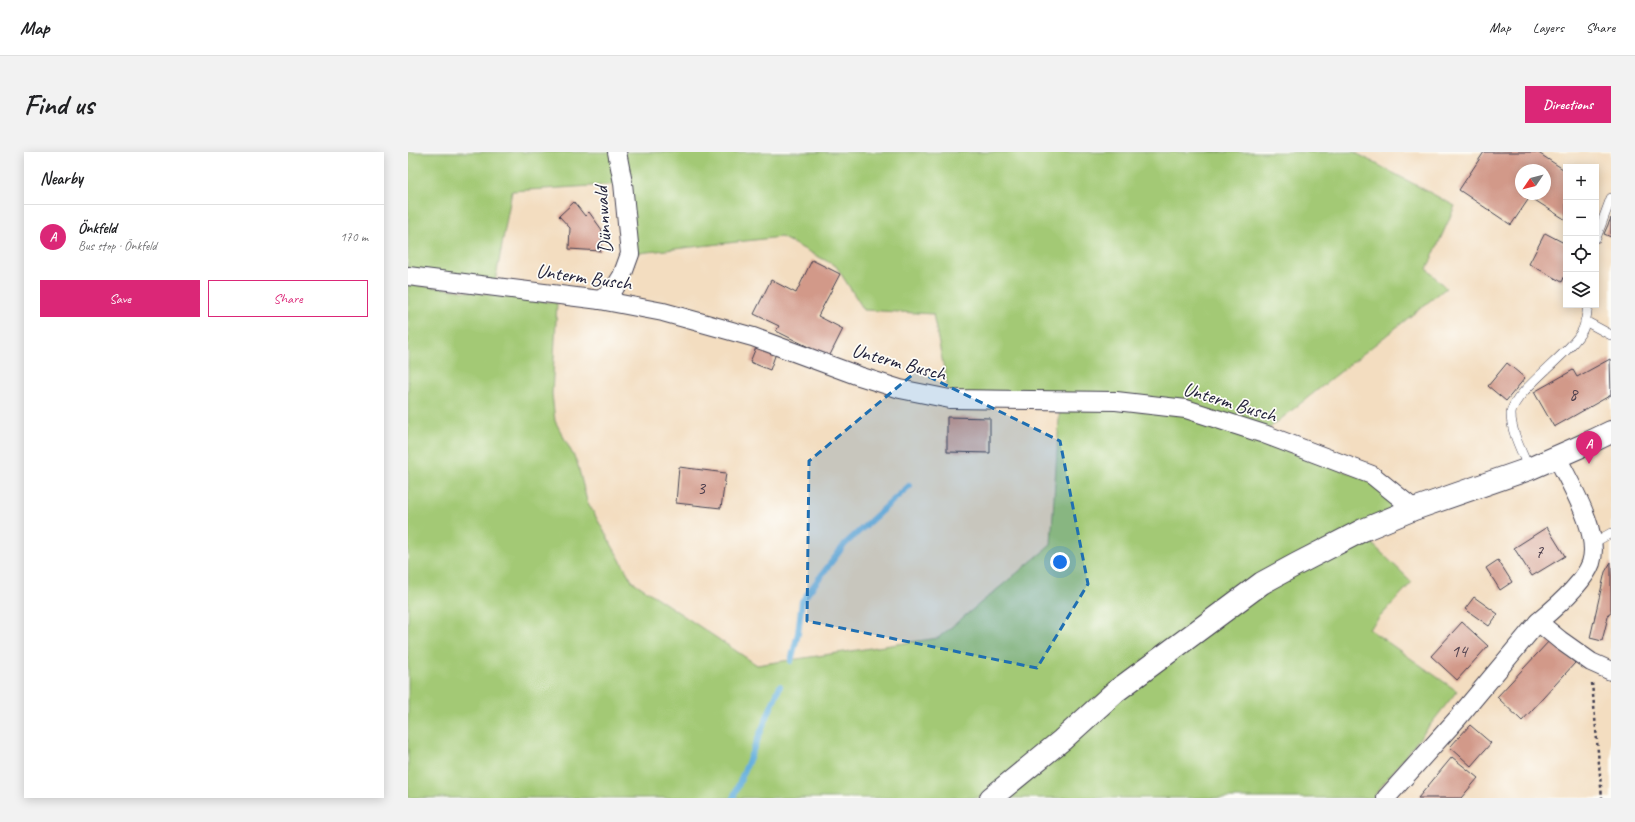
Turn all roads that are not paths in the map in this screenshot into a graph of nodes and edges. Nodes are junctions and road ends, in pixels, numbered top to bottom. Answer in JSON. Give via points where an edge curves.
{"nodes":[{"id":1,"x":617,"y":152,"type":"edge"},
{"id":2,"x":1611,"y":198,"type":"edge"},
{"id":3,"x":1597,"y":236,"type":"edge"},
{"id":4,"x":408,"y":276,"type":"edge"},
{"id":5,"x":600,"y":300,"type":"junction"},
{"id":6,"x":1587,"y":308,"type":"edge"},
{"id":7,"x":1585,"y":321,"type":"junction"},
{"id":8,"x":1611,"y":335,"type":"edge"},
{"id":9,"x":1611,"y":432,"type":"edge"},
{"id":10,"x":1557,"y":457,"type":"junction"},
{"id":11,"x":1529,"y":469,"type":"junction"},
{"id":12,"x":1414,"y":509,"type":"junction"},
{"id":13,"x":1611,"y":533,"type":"edge"},
{"id":14,"x":1593,"y":543,"type":"junction"},
{"id":15,"x":1538,"y":622,"type":"junction"},
{"id":16,"x":1611,"y":671,"type":"edge"},
{"id":17,"x":991,"y":798,"type":"edge"},
{"id":18,"x":1386,"y":798,"type":"edge"}],
"edges":[{"from":1,"to":5,"type":"street","name":"Dünnwald","via":[[630,254],[614,290]]},
{"from":2,"to":3,"type":"lane"},
{"from":4,"to":5,"type":"street","name":"Unterm Busch"},
{"from":5,"to":12,"type":"street","name":"Unterm Busch","via":[[663,312],[753,337],[900,389],[950,399],[1116,401],[1186,409],[1264,434],[1372,475]]},
{"from":6,"to":7,"type":"lane"},
{"from":7,"to":8,"type":"lane"},
{"from":7,"to":11,"type":"lane","via":[[1580,333],[1513,406],[1512,422]]},
{"from":9,"to":10,"type":"street"},
{"from":10,"to":11,"type":"street"},
{"from":10,"to":14,"type":"street","via":[[1585,514]]},
{"from":11,"to":12,"type":"street"},
{"from":12,"to":17,"type":"street","via":[[1339,542],[1262,583],[1115,692],[1062,740]]},
{"from":13,"to":14,"type":"lane"},
{"from":14,"to":15,"type":"street","via":[[1590,564],[1578,582],[1567,597]]},
{"from":15,"to":16,"type":"street","via":[[1591,662]]},
{"from":15,"to":18,"type":"street"}]}
